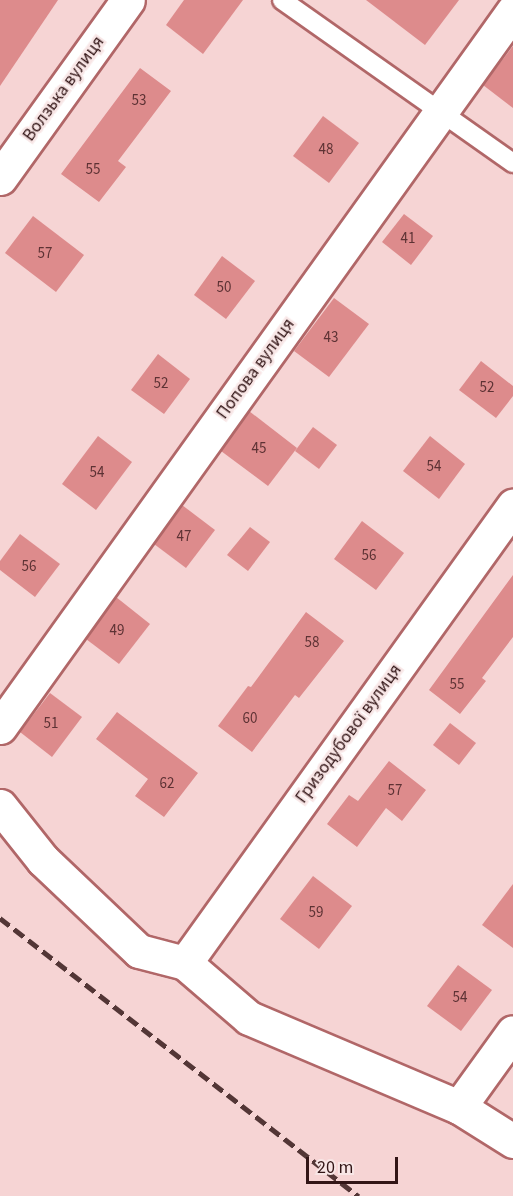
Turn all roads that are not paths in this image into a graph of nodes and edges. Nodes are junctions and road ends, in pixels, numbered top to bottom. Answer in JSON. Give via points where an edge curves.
{"nodes":[{"id":1,"x":128,"y":0,"type":"edge"},
{"id":2,"x":282,"y":0,"type":"edge"},
{"id":3,"x":513,"y":11,"type":"edge"},
{"id":4,"x":441,"y":112,"type":"junction"},
{"id":5,"x":513,"y":163,"type":"edge"},
{"id":6,"x":0,"y":178,"type":"edge"},
{"id":7,"x":513,"y":506,"type":"edge"},
{"id":8,"x":0,"y":726,"type":"edge"},
{"id":9,"x":0,"y":806,"type":"edge"},
{"id":10,"x":185,"y":963,"type":"junction"},
{"id":11,"x":513,"y":1032,"type":"edge"},
{"id":12,"x":459,"y":1107,"type":"junction"},
{"id":13,"x":513,"y":1141,"type":"edge"}],
"edges":[{"from":1,"to":6,"type":"street","name":"Волзька вулиця"},
{"from":2,"to":4,"type":"lane"},
{"from":3,"to":4,"type":"street","name":"Попова вулиця"},
{"from":4,"to":5,"type":"lane"},
{"from":4,"to":8,"type":"street","name":"Попова вулиця"},
{"from":7,"to":10,"type":"street","name":"Гризодубової вулиця"},
{"from":9,"to":10,"type":"street","via":[[44,860],[139,951]]},
{"from":10,"to":12,"type":"street","via":[[249,1018]]},
{"from":11,"to":12,"type":"street"},
{"from":12,"to":13,"type":"street"}]}
